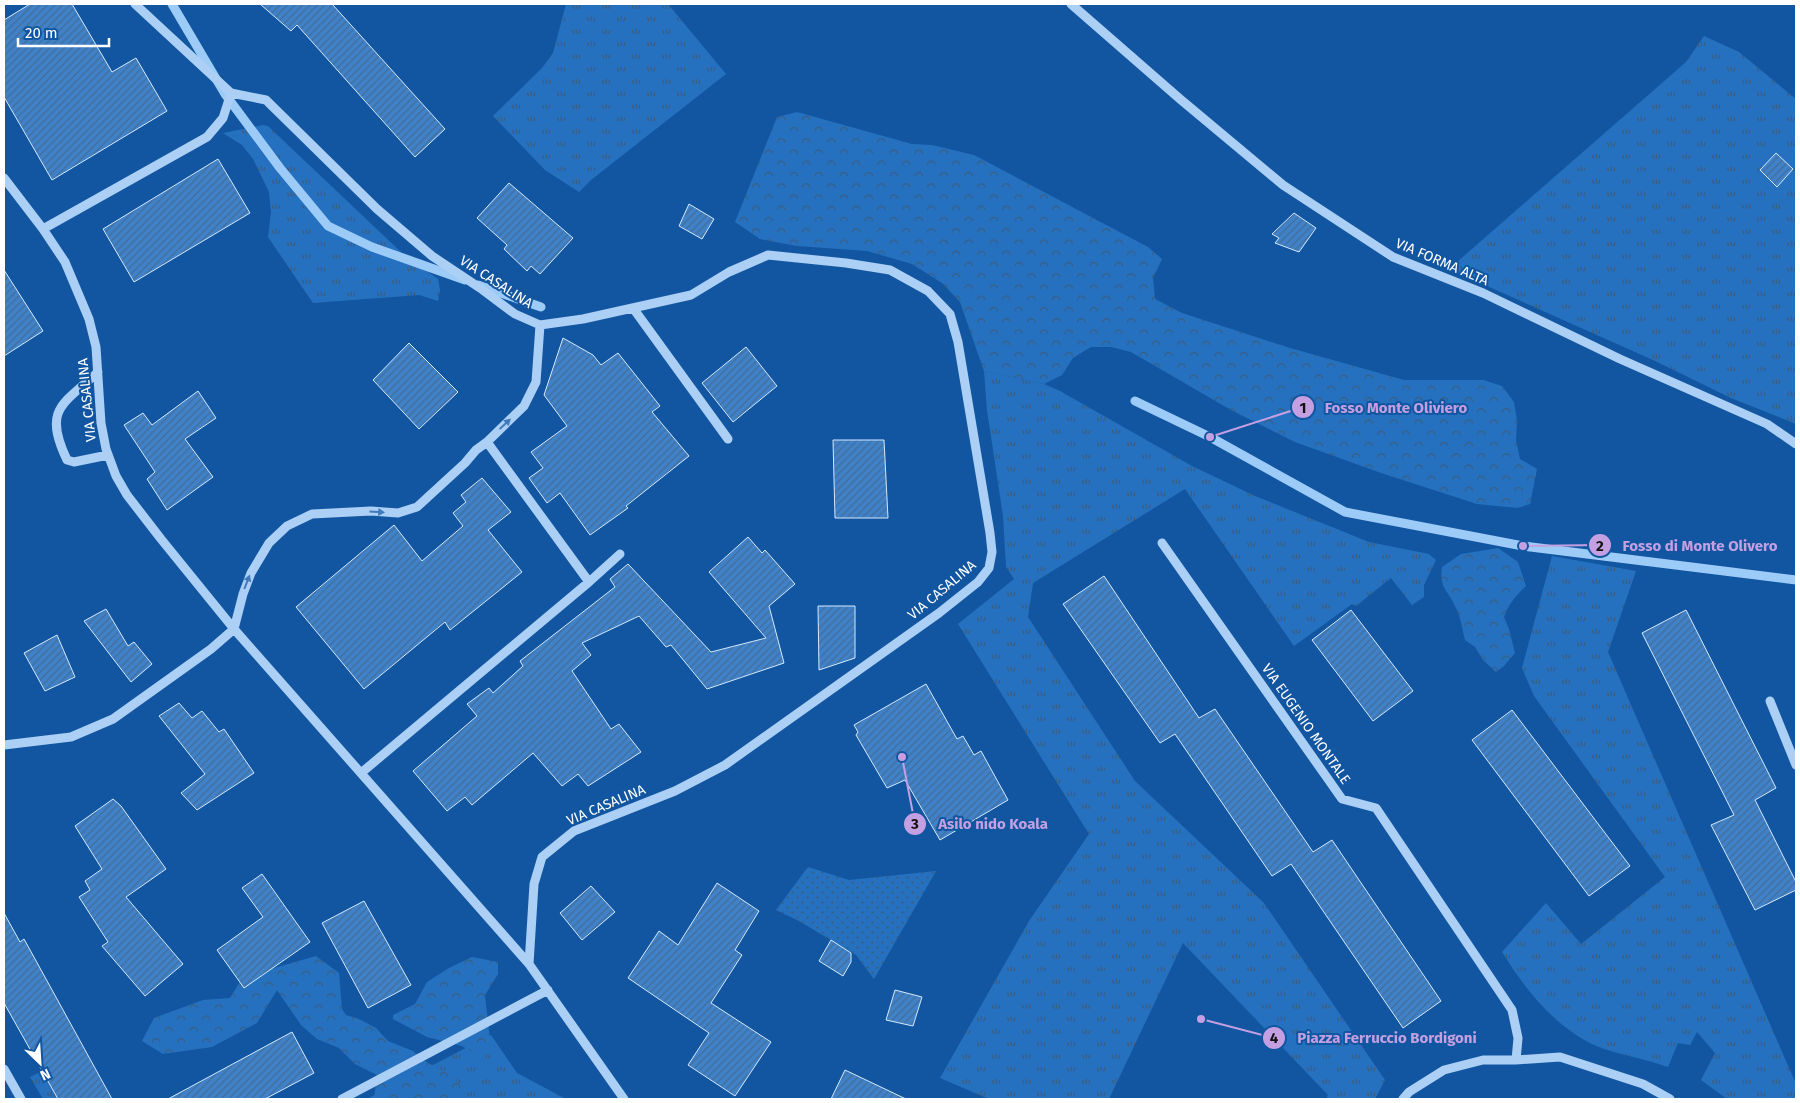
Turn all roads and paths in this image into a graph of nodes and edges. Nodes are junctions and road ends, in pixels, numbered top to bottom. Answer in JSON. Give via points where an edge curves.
{"nodes":[{"id":1,"x":135,"y":4,"type":"edge"},
{"id":2,"x":1071,"y":4,"type":"edge"},
{"id":3,"x":231,"y":93,"type":"junction"},
{"id":4,"x":4,"y":178,"type":"edge"},
{"id":5,"x":43,"y":228,"type":"junction"},
{"id":6,"x":633,"y":308,"type":"junction"},
{"id":7,"x":540,"y":325,"type":"junction"},
{"id":8,"x":98,"y":372,"type":"junction"},
{"id":9,"x":728,"y":439,"type":"dead end"},
{"id":10,"x":487,"y":442,"type":"junction"},
{"id":11,"x":1796,"y":444,"type":"edge"},
{"id":12,"x":108,"y":455,"type":"junction"},
{"id":13,"x":1162,"y":544,"type":"dead end"},
{"id":14,"x":620,"y":554,"type":"dead end"},
{"id":15,"x":589,"y":582,"type":"junction"},
{"id":16,"x":234,"y":629,"type":"junction"},
{"id":17,"x":1770,"y":701,"type":"dead end"},
{"id":18,"x":4,"y":745,"type":"edge"},
{"id":19,"x":1796,"y":765,"type":"edge"},
{"id":20,"x":362,"y":773,"type":"junction"},
{"id":21,"x":529,"y":964,"type":"junction"},
{"id":22,"x":548,"y":990,"type":"junction"},
{"id":23,"x":1516,"y":1060,"type":"junction"},
{"id":24,"x":4,"y":1068,"type":"edge"},
{"id":25,"x":21,"y":1099,"type":"edge"},
{"id":26,"x":342,"y":1099,"type":"edge"},
{"id":27,"x":624,"y":1099,"type":"edge"},
{"id":28,"x":1403,"y":1099,"type":"edge"},
{"id":29,"x":1670,"y":1099,"type":"edge"}],
"edges":[{"from":1,"to":3,"type":"street"},
{"from":2,"to":11,"type":"street","name":"VIA FORMA ALTA","via":[[1283,185],[1393,257],[1483,294],[1767,424]]},
{"from":3,"to":5,"type":"street","via":[[222,118],[207,137]]},
{"from":3,"to":7,"type":"street","name":"VIA CASALINA","via":[[266,100],[377,209],[432,256],[515,314]]},
{"from":4,"to":5,"type":"street","name":"VIA CASALINA"},
{"from":5,"to":8,"type":"street","name":"VIA CASALINA","via":[[65,262],[90,319]]},
{"from":6,"to":7,"type":"street","name":"VIA CASALINA"},
{"from":6,"to":9,"type":"street"},
{"from":6,"to":21,"type":"street","name":"VIA CASALINA","via":[[691,295],[729,272],[768,256],[890,270],[928,291],[950,314],[958,342],[992,552],[989,568],[978,582],[725,765],[676,791],[574,831],[542,857],[534,884]]},
{"from":10,"to":7,"type":"street","name":"VIA CASALINA","one_way":true,"via":[[524,406],[536,382]]},
{"from":8,"to":12,"type":"street","name":"VIA CASALINA","via":[[101,423]]},
{"from":8,"to":12,"type":"street","via":[[62,404],[56,418],[56,434],[67,460],[74,462]]},
{"from":10,"to":15,"type":"street"},
{"from":16,"to":10,"type":"street","name":"VIA CASALINA","one_way":true,"via":[[251,573],[268,543],[287,526],[312,514],[371,511],[398,514],[417,507]]},
{"from":12,"to":16,"type":"street","name":"VIA CASALINA","via":[[116,476],[142,515]]},
{"from":13,"to":23,"type":"street","name":"VIA EUGENIO MONTALE","via":[[1342,799],[1376,808],[1512,1010],[1518,1038]]},
{"from":14,"to":15,"type":"street"},
{"from":15,"to":20,"type":"street"},
{"from":16,"to":18,"type":"street","via":[[113,719],[72,737]]},
{"from":16,"to":20,"type":"street","name":"VIA CASALINA"},
{"from":17,"to":19,"type":"street"},
{"from":20,"to":21,"type":"street","name":"VIA CASALINA"},
{"from":21,"to":22,"type":"street","name":"VIA CASALINA"},
{"from":22,"to":26,"type":"street"},
{"from":22,"to":27,"type":"street","name":"VIA CASALINA"},
{"from":23,"to":28,"type":"street","via":[[1483,1060],[1444,1070]]},
{"from":23,"to":29,"type":"street","via":[[1560,1057],[1643,1084]]},
{"from":24,"to":25,"type":"street"}]}
